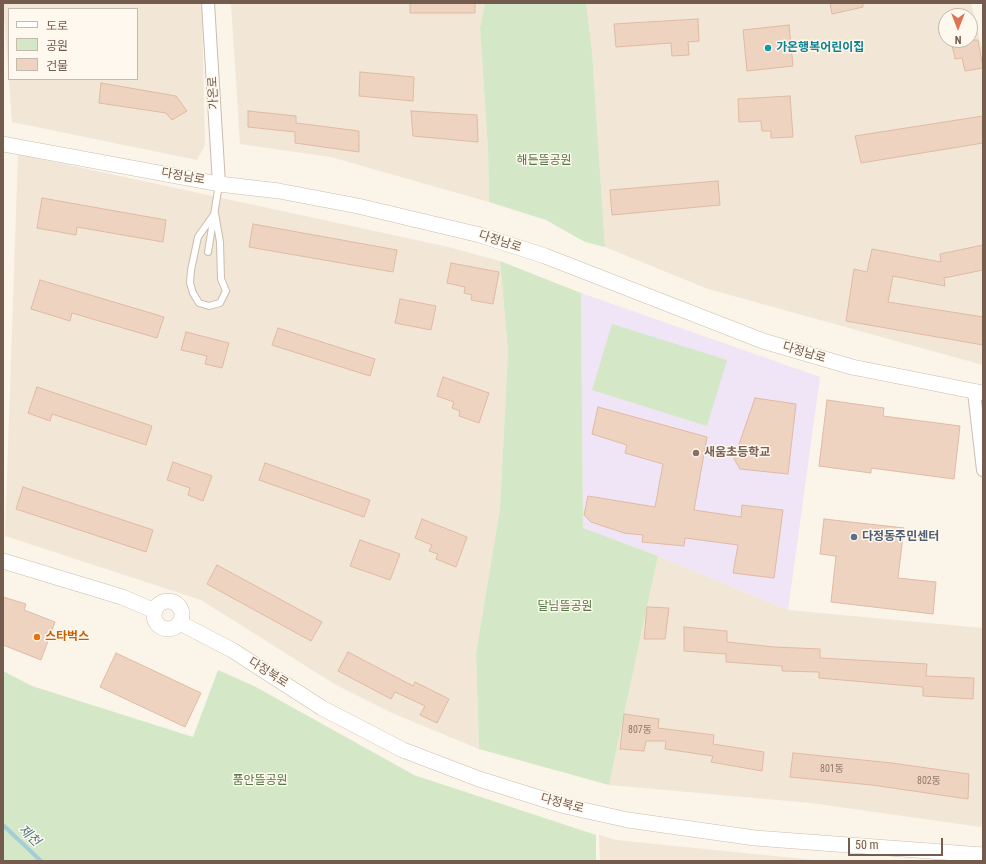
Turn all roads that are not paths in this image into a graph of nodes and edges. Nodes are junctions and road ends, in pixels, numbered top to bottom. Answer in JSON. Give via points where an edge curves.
{"nodes":[{"id":1,"x":208,"y":3,"type":"edge"},
{"id":2,"x":3,"y":144,"type":"edge"},
{"id":3,"x":219,"y":184,"type":"junction"},
{"id":4,"x":214,"y":212,"type":"junction"},
{"id":5,"x":208,"y":252,"type":"dead end"},
{"id":6,"x":978,"y":393,"type":"edge"},
{"id":7,"x":983,"y":470,"type":"edge"},
{"id":8,"x":3,"y":562,"type":"edge"},
{"id":9,"x":155,"y":611,"type":"junction"},
{"id":10,"x":180,"y":623,"type":"junction"},
{"id":11,"x":983,"y":855,"type":"edge"}],
"edges":[{"from":1,"to":3,"type":"street","name":"가온로"},
{"from":2,"to":3,"type":"street","name":"다정남로"},
{"from":3,"to":4,"type":"lane"},
{"from":3,"to":6,"type":"street","name":"다정남로","via":[[279,191],[351,205],[480,235],[546,256],[763,341],[852,367]]},
{"from":4,"to":4,"type":"lane","via":[[198,237],[191,276],[193,293],[199,303],[209,306],[220,303],[226,291],[221,279],[220,242]]},
{"from":4,"to":5,"type":"lane"},
{"from":6,"to":7,"type":"street"},
{"from":8,"to":9,"type":"street","via":[[122,597]]},
{"from":9,"to":10,"type":"street","via":[[155,620],[164,628],[173,628]]},
{"from":9,"to":10,"type":"street","via":[[160,603],[174,602],[181,609]]},
{"from":10,"to":11,"type":"street","name":"다정북로","via":[[232,650],[322,708],[403,750],[479,779],[565,806],[628,820],[755,838]]}]}
